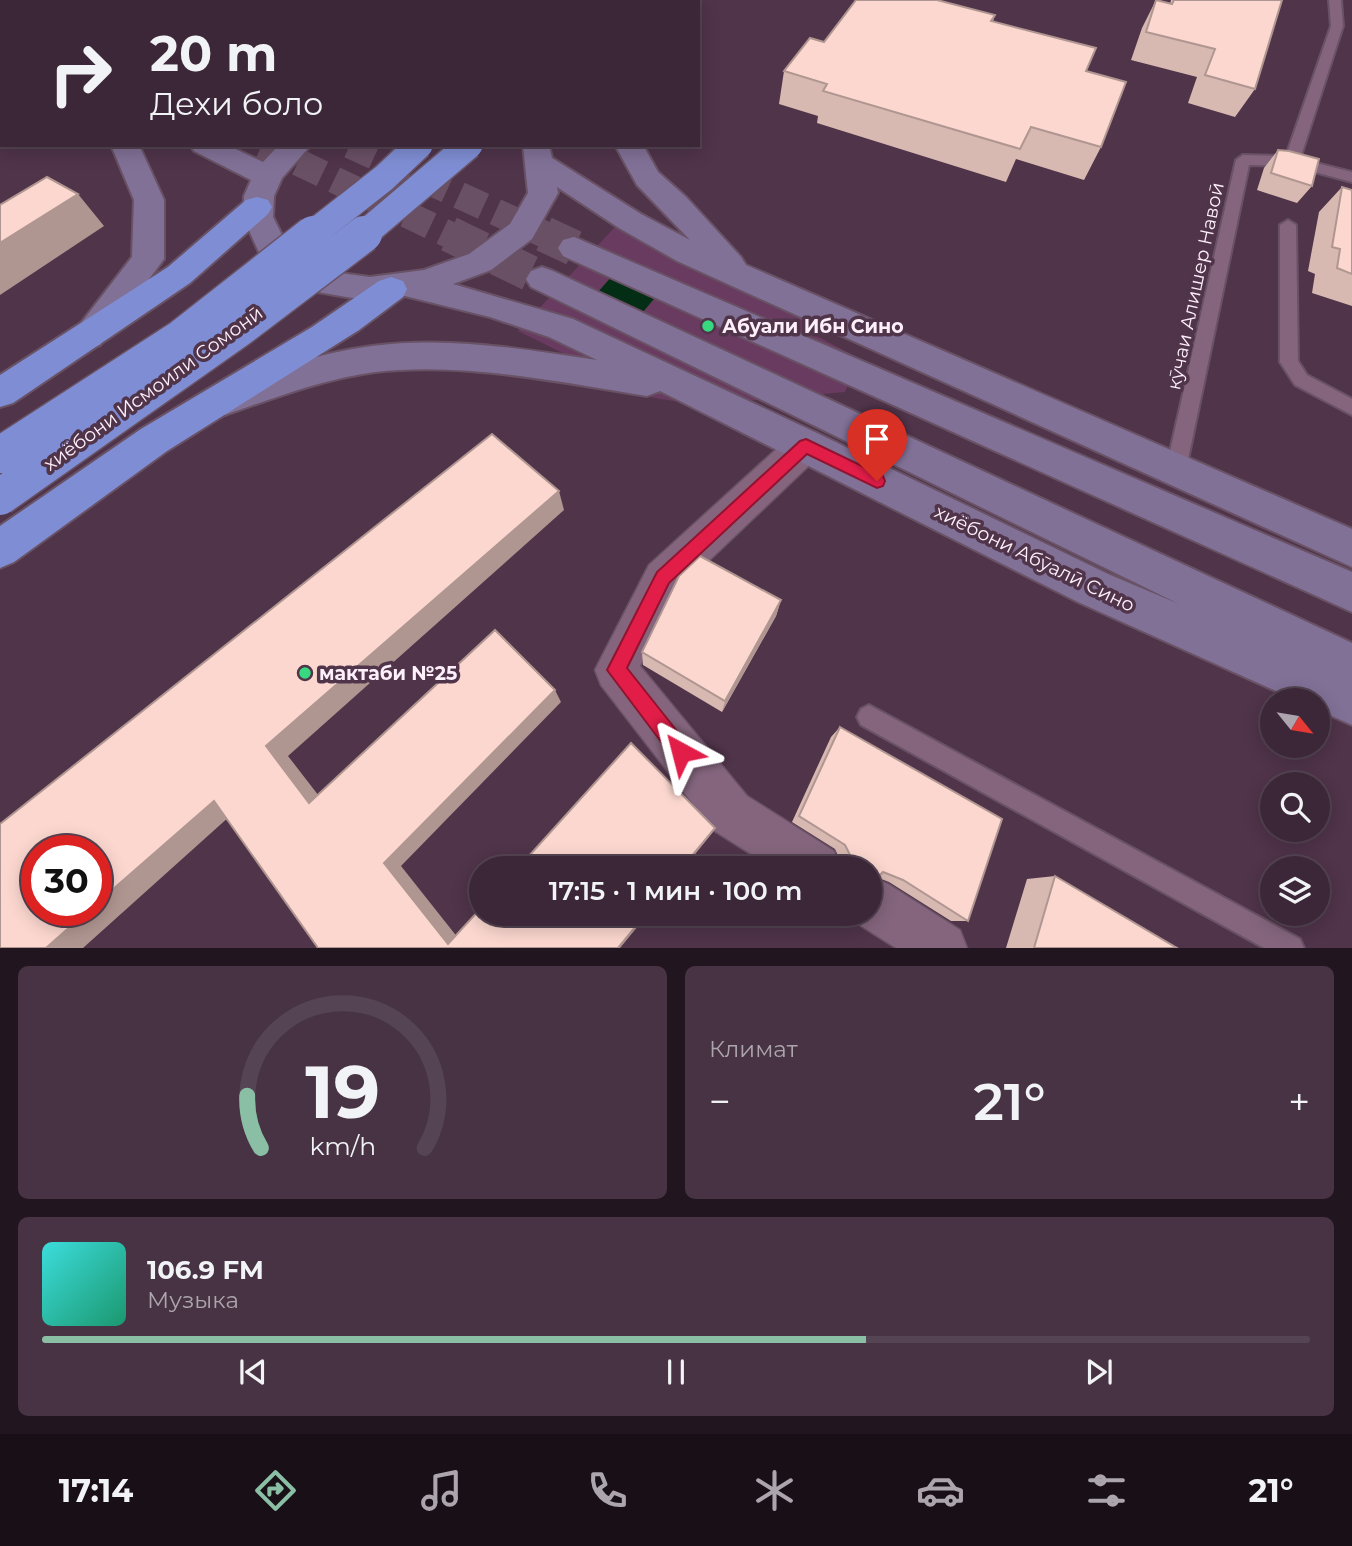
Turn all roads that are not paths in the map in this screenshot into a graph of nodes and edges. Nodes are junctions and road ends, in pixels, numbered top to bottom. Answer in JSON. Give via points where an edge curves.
{"nodes":[{"id":1,"x":1335,"y":0,"type":"edge"},
{"id":2,"x":126,"y":147,"type":"edge"},
{"id":3,"x":208,"y":147,"type":"edge"},
{"id":4,"x":294,"y":147,"type":"edge"},
{"id":5,"x":417,"y":147,"type":"edge"},
{"id":6,"x":467,"y":147,"type":"edge"},
{"id":7,"x":630,"y":147,"type":"edge"},
{"id":8,"x":544,"y":154,"type":"edge"},
{"id":9,"x":1292,"y":161,"type":"junction"},
{"id":10,"x":267,"y":176,"type":"junction"},
{"id":11,"x":1352,"y":177,"type":"edge"},
{"id":12,"x":257,"y":207,"type":"junction"},
{"id":13,"x":1288,"y":225,"type":"dead end"},
{"id":14,"x":574,"y":248,"type":"tunnel mouth"},
{"id":15,"x":741,"y":277,"type":"junction"},
{"id":16,"x":542,"y":279,"type":"tunnel mouth"},
{"id":17,"x":400,"y":288,"type":"junction"},
{"id":18,"x":88,"y":336,"type":"junction"},
{"id":19,"x":679,"y":386,"type":"junction"},
{"id":20,"x":0,"y":393,"type":"edge"},
{"id":21,"x":206,"y":407,"type":"junction"},
{"id":22,"x":1352,"y":408,"type":"edge"},
{"id":23,"x":806,"y":445,"type":"junction"},
{"id":24,"x":0,"y":455,"type":"edge"},
{"id":25,"x":1177,"y":469,"type":"junction"},
{"id":26,"x":0,"y":497,"type":"edge"},
{"id":27,"x":1352,"y":548,"type":"edge"},
{"id":28,"x":0,"y":549,"type":"edge"},
{"id":29,"x":1352,"y":592,"type":"edge"},
{"id":30,"x":1352,"y":666,"type":"edge"},
{"id":31,"x":1352,"y":702,"type":"edge"},
{"id":32,"x":869,"y":717,"type":"dead end"},
{"id":33,"x":798,"y":856,"type":"edge"},
{"id":34,"x":882,"y":910,"type":"edge"},
{"id":35,"x":942,"y":947,"type":"edge"},
{"id":36,"x":1292,"y":947,"type":"edge"}],
"edges":[{"from":1,"to":9,"type":"lane","via":[[1337,26]]},
{"from":2,"to":18,"type":"main road","via":[[149,200],[148,259]]},
{"from":3,"to":10,"type":"main road"},
{"from":4,"to":10,"type":"main road"},
{"from":5,"to":24,"type":"highway","name":"хиёбони Исмоили Сомонӣ","bridge":true,"via":[[384,178],[181,337]]},
{"from":6,"to":26,"type":"highway","name":"хиёбони Исмоили Сомонӣ","bridge":true,"via":[[409,200],[205,353]]},
{"from":7,"to":15,"type":"main road","via":[[647,178]]},
{"from":8,"to":15,"type":"main road","via":[[630,221]]},
{"from":8,"to":17,"type":"main road","via":[[544,189],[535,214],[515,238],[450,276]]},
{"from":9,"to":11,"type":"lane","name":"кӯчаи Алишер Навоӣ"},
{"from":9,"to":25,"type":"lane","name":"кӯчаи Алишер Навоӣ","via":[[1243,160]]},
{"from":10,"to":12,"type":"main road"},
{"from":12,"to":17,"type":"main road","via":[[260,234],[277,259],[306,277],[346,288]]},
{"from":12,"to":18,"type":"highway","via":[[179,275]]},
{"from":13,"to":22,"type":"lane","via":[[1289,362],[1301,380]]},
{"from":14,"to":29,"type":"main road"},
{"from":15,"to":25,"type":"main road"},
{"from":16,"to":30,"type":"main road","name":"хиёбони Абӯалӣ Сино"},
{"from":17,"to":19,"type":"main road","name":"хиёбони Абӯалӣ Сино","via":[[493,306],[561,328]]},
{"from":17,"to":21,"type":"highway"},
{"from":18,"to":20,"type":"highway"},
{"from":19,"to":21,"type":"main road","via":[[521,364],[395,357],[307,372]]},
{"from":19,"to":23,"type":"main road","name":"хиёбони Абӯалӣ Сино"},
{"from":21,"to":28,"type":"highway"},
{"from":23,"to":31,"type":"main road","name":"хиёбони Абӯалӣ Сино","via":[[1093,588]]},
{"from":23,"to":33,"type":"street","via":[[663,578],[616,670],[730,813]]},
{"from":25,"to":27,"type":"main road"},
{"from":32,"to":36,"type":"lane"},
{"from":34,"to":35,"type":"street"}]}
